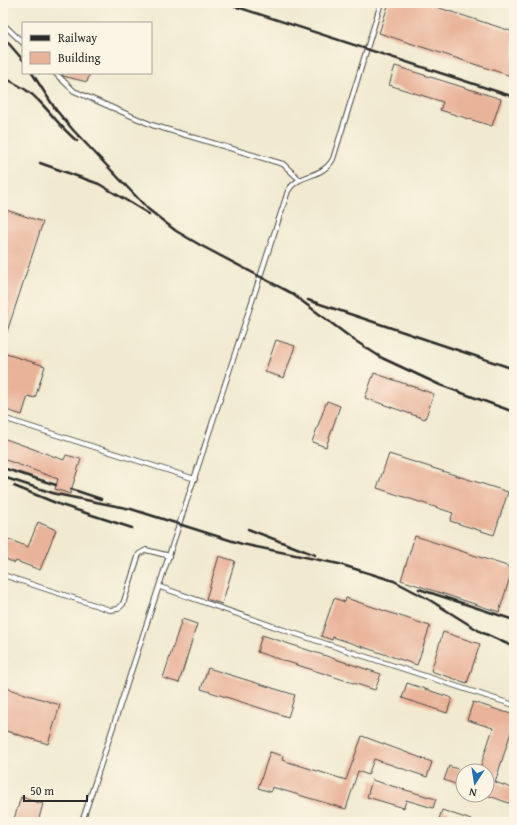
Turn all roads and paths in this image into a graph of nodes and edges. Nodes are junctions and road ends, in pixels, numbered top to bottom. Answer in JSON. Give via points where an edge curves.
{"nodes":[{"id":1,"x":381,"y":3,"type":"edge"},
{"id":2,"x":3,"y":24,"type":"edge"},
{"id":3,"x":22,"y":42,"type":"edge"},
{"id":4,"x":56,"y":74,"type":"edge"},
{"id":5,"x":300,"y":180,"type":"junction"},
{"id":6,"x":3,"y":418,"type":"edge"},
{"id":7,"x":195,"y":479,"type":"junction"},
{"id":8,"x":170,"y":556,"type":"junction"},
{"id":9,"x":3,"y":575,"type":"edge"},
{"id":10,"x":160,"y":587,"type":"junction"},
{"id":11,"x":514,"y":706,"type":"edge"},
{"id":12,"x":82,"y":822,"type":"edge"}],
"edges":[{"from":1,"to":5,"type":"lane","via":[[333,159],[323,172]]},
{"from":2,"to":3,"type":"lane"},
{"from":4,"to":5,"type":"lane","via":[[74,91],[152,125],[283,164]]},
{"from":5,"to":7,"type":"lane","via":[[288,192]]},
{"from":6,"to":7,"type":"lane"},
{"from":7,"to":8,"type":"lane"},
{"from":8,"to":9,"type":"lane","via":[[146,550],[139,554],[123,604],[118,609],[110,610]]},
{"from":8,"to":10,"type":"lane"},
{"from":10,"to":11,"type":"lane"},
{"from":10,"to":12,"type":"lane"}]}
